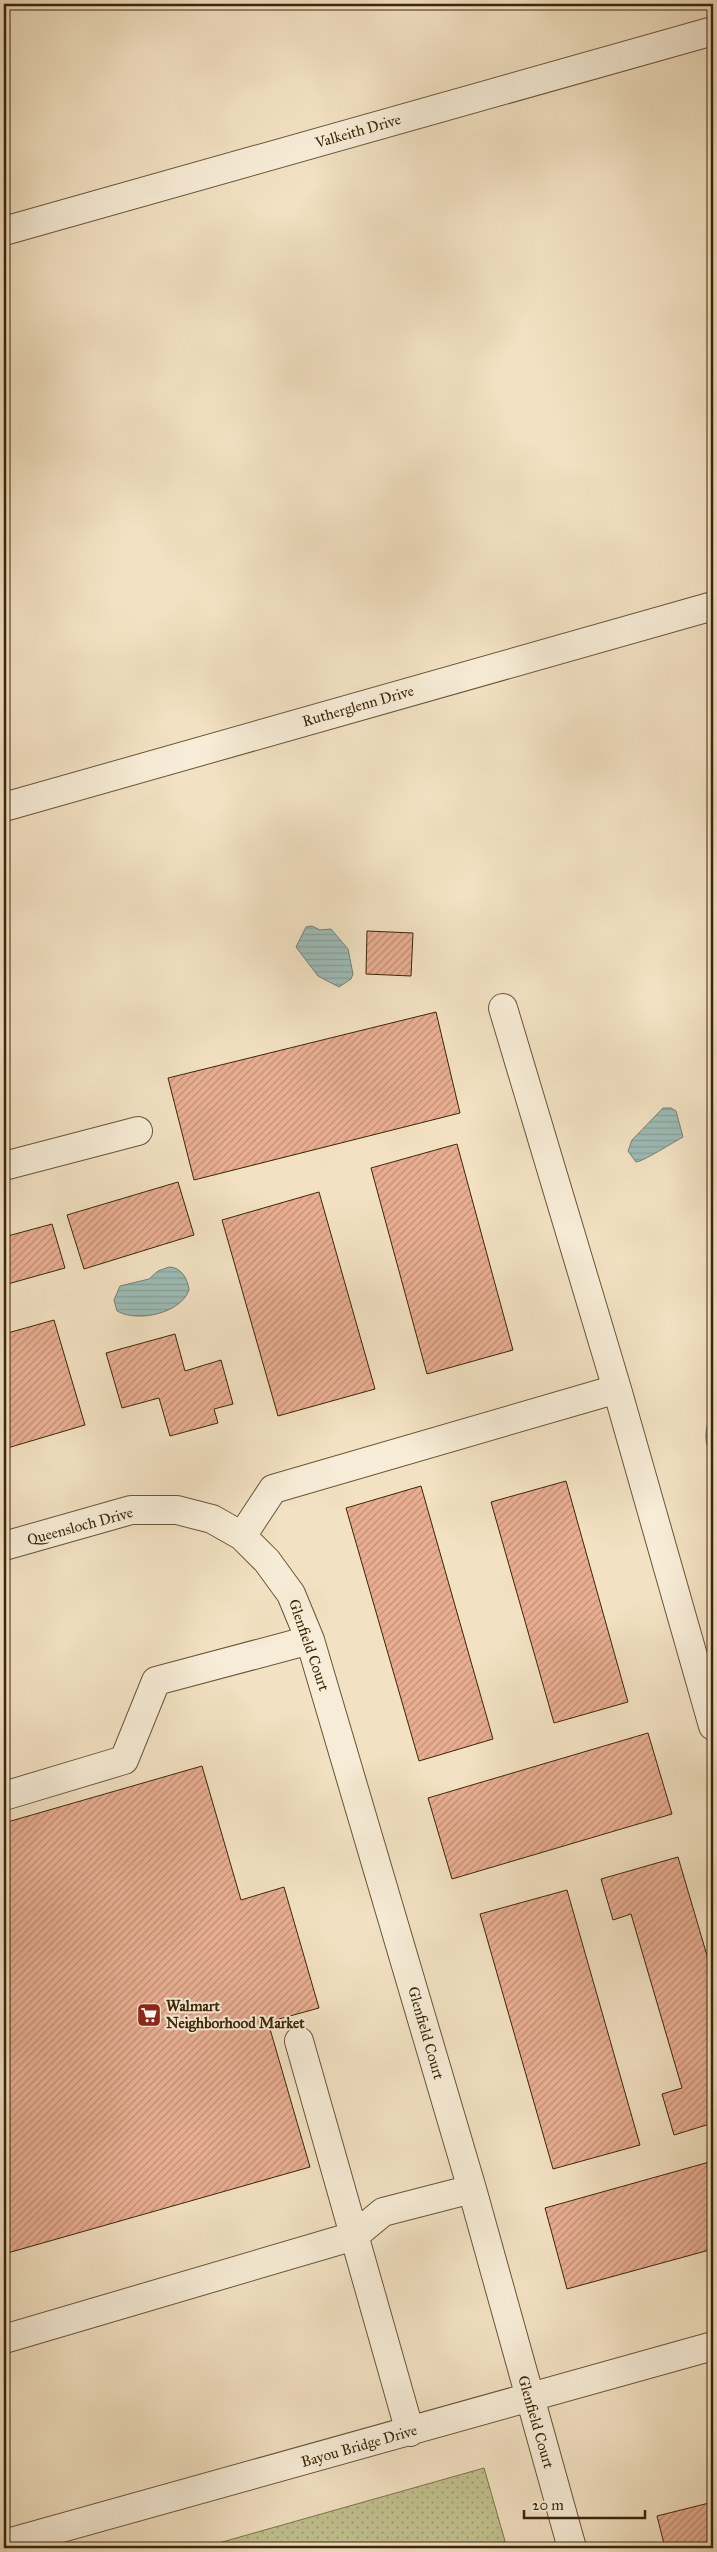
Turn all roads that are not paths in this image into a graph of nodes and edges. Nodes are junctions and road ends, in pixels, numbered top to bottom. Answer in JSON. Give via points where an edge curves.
{"nodes":[{"id":1,"x":713,"y":31,"type":"edge"},
{"id":2,"x":4,"y":231,"type":"edge"},
{"id":3,"x":713,"y":606,"type":"edge"},
{"id":4,"x":4,"y":807,"type":"edge"},
{"id":5,"x":503,"y":1008,"type":"dead end"},
{"id":6,"x":138,"y":1131,"type":"dead end"},
{"id":7,"x":4,"y":1166,"type":"edge"},
{"id":8,"x":617,"y":1389,"type":"junction"},
{"id":9,"x":242,"y":1536,"type":"junction"},
{"id":10,"x":4,"y":1546,"type":"edge"},
{"id":11,"x":310,"y":1640,"type":"junction"},
{"id":12,"x":713,"y":1726,"type":"edge"},
{"id":13,"x":4,"y":1796,"type":"edge"},
{"id":14,"x":299,"y":2041,"type":"dead end"},
{"id":15,"x":472,"y":2189,"type":"junction"},
{"id":16,"x":354,"y":2236,"type":"junction"},
{"id":17,"x":4,"y":2339,"type":"edge"},
{"id":18,"x":713,"y":2346,"type":"edge"},
{"id":19,"x":529,"y":2398,"type":"junction"},
{"id":20,"x":410,"y":2432,"type":"junction"},
{"id":21,"x":32,"y":2543,"type":"edge"},
{"id":22,"x":4,"y":2544,"type":"edge"},
{"id":23,"x":572,"y":2548,"type":"edge"}],
"edges":[{"from":1,"to":2,"type":"street","name":"Valkeith Drive"},
{"from":3,"to":4,"type":"street","name":"Rutherglenn Drive"},
{"from":5,"to":8,"type":"street"},
{"from":6,"to":7,"type":"street"},
{"from":8,"to":9,"type":"street","via":[[273,1489]]},
{"from":8,"to":12,"type":"street"},
{"from":9,"to":10,"type":"street","name":"Queensloch Drive","via":[[212,1519],[178,1510],[131,1510]]},
{"from":9,"to":11,"type":"street","name":"Glenfield Court","via":[[268,1561],[291,1594]]},
{"from":11,"to":13,"type":"street","via":[[156,1682],[124,1760]]},
{"from":11,"to":15,"type":"street","name":"Glenfield Court"},
{"from":14,"to":16,"type":"street"},
{"from":15,"to":16,"type":"street","via":[[383,2212]]},
{"from":15,"to":19,"type":"street","name":"Glenfield Court"},
{"from":16,"to":17,"type":"street"},
{"from":16,"to":20,"type":"street"},
{"from":18,"to":19,"type":"street","name":"Bayou Bridge Drive"},
{"from":19,"to":20,"type":"street","name":"Bayou Bridge Drive"},
{"from":19,"to":23,"type":"street","name":"Glenfield Court"},
{"from":20,"to":21,"type":"street","name":"Bayou Bridge Drive"},
{"from":21,"to":22,"type":"street","name":"Bayou Bridge Drive"}]}
